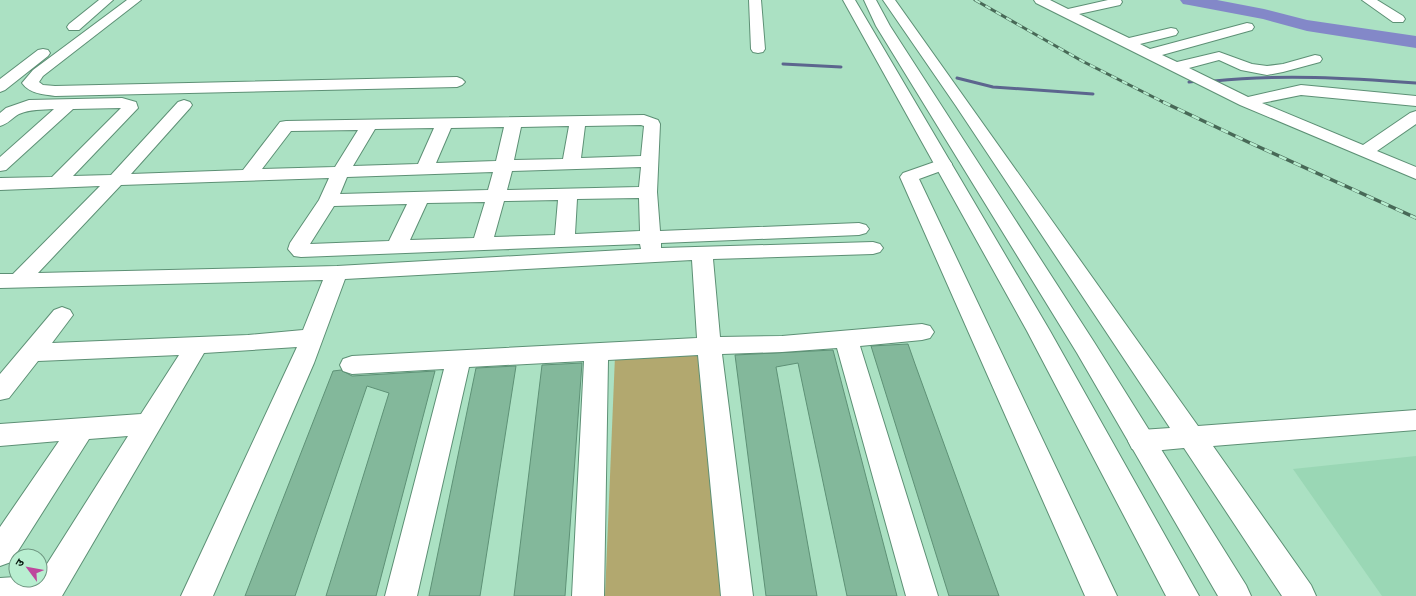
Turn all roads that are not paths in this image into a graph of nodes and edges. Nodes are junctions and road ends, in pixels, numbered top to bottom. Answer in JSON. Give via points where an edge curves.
{"nodes":[{"id":1,"x":107,"y":0,"type":"edge"},
{"id":2,"x":135,"y":0,"type":"edge"},
{"id":3,"x":755,"y":0,"type":"edge"},
{"id":4,"x":849,"y":0,"type":"edge"},
{"id":5,"x":870,"y":0,"type":"edge"},
{"id":6,"x":889,"y":0,"type":"edge"},
{"id":7,"x":1368,"y":0,"type":"edge"},
{"id":8,"x":1045,"y":2,"type":"edge"},
{"id":9,"x":1116,"y":2,"type":"dead end"},
{"id":10,"x":1068,"y":7,"type":"edge"},
{"id":11,"x":1398,"y":19,"type":"dead end"},
{"id":12,"x":1247,"y":27,"type":"dead end"},
{"id":13,"x":1172,"y":32,"type":"dead end"},
{"id":14,"x":66,"y":34,"type":"dead end"},
{"id":15,"x":1127,"y":43,"type":"junction"},
{"id":16,"x":54,"y":44,"type":"dead end"},
{"id":17,"x":758,"y":49,"type":"dead end"},
{"id":18,"x":1149,"y":54,"type":"junction"},
{"id":19,"x":1315,"y":59,"type":"dead end"},
{"id":20,"x":1174,"y":66,"type":"junction"},
{"id":21,"x":457,"y":82,"type":"dead end"},
{"id":22,"x":0,"y":87,"type":"edge"},
{"id":23,"x":1416,"y":101,"type":"edge"},
{"id":24,"x":1246,"y":102,"type":"junction"},
{"id":25,"x":68,"y":105,"type":"junction"},
{"id":26,"x":184,"y":105,"type":"dead end"},
{"id":27,"x":1416,"y":116,"type":"edge"},
{"id":28,"x":578,"y":120,"type":"junction"},
{"id":29,"x":0,"y":121,"type":"edge"},
{"id":30,"x":514,"y":121,"type":"junction"},
{"id":31,"x":445,"y":123,"type":"junction"},
{"id":32,"x":370,"y":124,"type":"junction"},
{"id":33,"x":1364,"y":152,"type":"junction"},
{"id":34,"x":650,"y":161,"type":"junction"},
{"id":35,"x":571,"y":164,"type":"junction"},
{"id":36,"x":943,"y":164,"type":"junction"},
{"id":37,"x":0,"y":166,"type":"edge"},
{"id":38,"x":504,"y":166,"type":"junction"},
{"id":39,"x":425,"y":168,"type":"junction"},
{"id":40,"x":341,"y":171,"type":"junction"},
{"id":41,"x":249,"y":174,"type":"junction"},
{"id":42,"x":1416,"y":174,"type":"edge"},
{"id":43,"x":126,"y":179,"type":"junction"},
{"id":44,"x":58,"y":181,"type":"junction"},
{"id":45,"x":0,"y":184,"type":"edge"},
{"id":46,"x":648,"y":192,"type":"junction"},
{"id":47,"x":568,"y":194,"type":"junction"},
{"id":48,"x":496,"y":196,"type":"junction"},
{"id":49,"x":420,"y":197,"type":"junction"},
{"id":50,"x":328,"y":200,"type":"junction"},
{"id":51,"x":859,"y":229,"type":"dead end"},
{"id":52,"x":564,"y":241,"type":"junction"},
{"id":53,"x":482,"y":245,"type":"junction"},
{"id":54,"x":651,"y":246,"type":"junction"},
{"id":55,"x":396,"y":248,"type":"junction"},
{"id":56,"x":873,"y":248,"type":"dead end"},
{"id":57,"x":702,"y":254,"type":"junction"},
{"id":58,"x":337,"y":273,"type":"junction"},
{"id":59,"x":19,"y":280,"type":"edge"},
{"id":60,"x":62,"y":315,"type":"dead end"},
{"id":61,"x":922,"y":332,"type":"dead end"},
{"id":62,"x":313,"y":337,"type":"junction"},
{"id":63,"x":846,"y":339,"type":"junction"},
{"id":64,"x":197,"y":345,"type":"junction"},
{"id":65,"x":709,"y":346,"type":"junction"},
{"id":66,"x":596,"y":352,"type":"junction"},
{"id":67,"x":30,"y":353,"type":"junction"},
{"id":68,"x":459,"y":359,"type":"junction"},
{"id":69,"x":352,"y":365,"type":"dead end"},
{"id":70,"x":0,"y":391,"type":"edge"},
{"id":71,"x":149,"y":424,"type":"junction"},
{"id":72,"x":1413,"y":424,"type":"edge"},
{"id":73,"x":81,"y":430,"type":"junction"},
{"id":74,"x":0,"y":435,"type":"edge"},
{"id":75,"x":1191,"y":437,"type":"junction"},
{"id":76,"x":1141,"y":441,"type":"junction"},
{"id":77,"x":0,"y":552,"type":"edge"},
{"id":78,"x":47,"y":592,"type":"edge"},
{"id":79,"x":0,"y":593,"type":"edge"},
{"id":80,"x":197,"y":596,"type":"edge"},
{"id":81,"x":401,"y":596,"type":"edge"},
{"id":82,"x":588,"y":596,"type":"edge"},
{"id":83,"x":737,"y":596,"type":"edge"},
{"id":84,"x":922,"y":596,"type":"edge"},
{"id":85,"x":1101,"y":596,"type":"edge"},
{"id":86,"x":1182,"y":596,"type":"edge"},
{"id":87,"x":1235,"y":596,"type":"edge"},
{"id":88,"x":1300,"y":596,"type":"edge"}],
"edges":[{"from":1,"to":14,"type":"street"},
{"from":2,"to":21,"type":"street","via":[[38,73],[30,83],[38,89],[55,91]]},
{"from":3,"to":17,"type":"street"},
{"from":4,"to":36,"type":"street"},
{"from":5,"to":76,"type":"street","via":[[891,39],[1086,348]]},
{"from":6,"to":75,"type":"street"},
{"from":7,"to":11,"type":"street"},
{"from":8,"to":10,"type":"street"},
{"from":9,"to":10,"type":"street"},
{"from":10,"to":15,"type":"street"},
{"from":12,"to":18,"type":"street"},
{"from":13,"to":15,"type":"street"},
{"from":15,"to":18,"type":"street"},
{"from":16,"to":22,"type":"street"},
{"from":18,"to":20,"type":"street"},
{"from":19,"to":20,"type":"street","via":[[1280,68],[1258,70],[1219,56]]},
{"from":20,"to":24,"type":"street"},
{"from":23,"to":24,"type":"street","via":[[1301,90]]},
{"from":24,"to":33,"type":"street"},
{"from":25,"to":29,"type":"street","via":[[29,105],[12,111]]},
{"from":25,"to":37,"type":"street"},
{"from":25,"to":44,"type":"street","via":[[122,103],[130,105],[130,108]]},
{"from":26,"to":43,"type":"street"},
{"from":27,"to":33,"type":"street"},
{"from":28,"to":30,"type":"street"},
{"from":28,"to":34,"type":"street","via":[[649,121],[652,124]]},
{"from":28,"to":35,"type":"street"},
{"from":30,"to":31,"type":"street"},
{"from":30,"to":38,"type":"street"},
{"from":31,"to":32,"type":"street"},
{"from":31,"to":39,"type":"street"},
{"from":32,"to":40,"type":"street"},
{"from":32,"to":41,"type":"street","via":[[286,126]]},
{"from":33,"to":42,"type":"street"},
{"from":34,"to":35,"type":"street"},
{"from":34,"to":46,"type":"street"},
{"from":35,"to":38,"type":"street"},
{"from":36,"to":85,"type":"street","via":[[909,177]]},
{"from":36,"to":86,"type":"street","via":[[1098,439]]},
{"from":38,"to":39,"type":"street"},
{"from":38,"to":48,"type":"street"},
{"from":39,"to":40,"type":"street"},
{"from":40,"to":41,"type":"street"},
{"from":40,"to":50,"type":"street"},
{"from":41,"to":43,"type":"street"},
{"from":43,"to":44,"type":"street"},
{"from":43,"to":59,"type":"street"},
{"from":44,"to":45,"type":"street"},
{"from":46,"to":47,"type":"street"},
{"from":46,"to":54,"type":"street"},
{"from":47,"to":48,"type":"street"},
{"from":47,"to":52,"type":"street"},
{"from":48,"to":49,"type":"street"},
{"from":48,"to":53,"type":"street"},
{"from":49,"to":50,"type":"street"},
{"from":49,"to":55,"type":"street"},
{"from":50,"to":55,"type":"street","via":[[298,249],[301,251]]},
{"from":51,"to":54,"type":"street"},
{"from":52,"to":53,"type":"street"},
{"from":52,"to":54,"type":"street"},
{"from":53,"to":55,"type":"street"},
{"from":54,"to":57,"type":"street"},
{"from":54,"to":58,"type":"street"},
{"from":56,"to":57,"type":"street"},
{"from":57,"to":65,"type":"street"},
{"from":58,"to":59,"type":"street"},
{"from":58,"to":62,"type":"street"},
{"from":60,"to":67,"type":"street"},
{"from":61,"to":63,"type":"street"},
{"from":62,"to":64,"type":"street"},
{"from":62,"to":80,"type":"street"},
{"from":63,"to":65,"type":"street"},
{"from":63,"to":84,"type":"street"},
{"from":64,"to":67,"type":"street"},
{"from":64,"to":71,"type":"street"},
{"from":65,"to":66,"type":"street"},
{"from":65,"to":83,"type":"street"},
{"from":66,"to":68,"type":"street"},
{"from":66,"to":82,"type":"street"},
{"from":67,"to":70,"type":"street"},
{"from":68,"to":69,"type":"street"},
{"from":68,"to":81,"type":"street"},
{"from":71,"to":73,"type":"street"},
{"from":71,"to":78,"type":"street"},
{"from":72,"to":75,"type":"street"},
{"from":73,"to":74,"type":"street"},
{"from":73,"to":77,"type":"street"},
{"from":75,"to":76,"type":"street"},
{"from":75,"to":88,"type":"street"},
{"from":76,"to":87,"type":"street"},
{"from":78,"to":79,"type":"street"}]}
